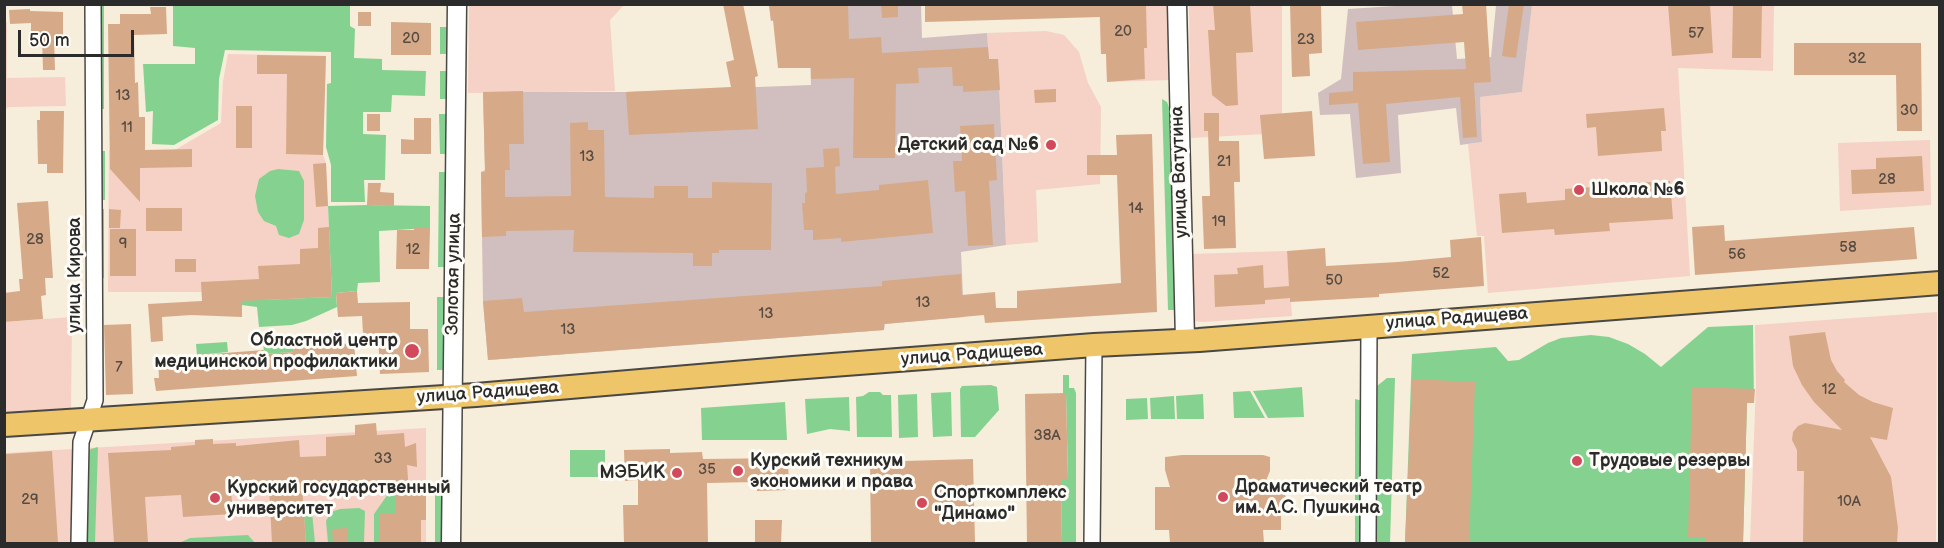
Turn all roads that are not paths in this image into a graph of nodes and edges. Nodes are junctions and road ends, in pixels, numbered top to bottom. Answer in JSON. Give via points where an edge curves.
{"nodes":[{"id":1,"x":93,"y":4,"type":"edge"},
{"id":2,"x":457,"y":4,"type":"edge"},
{"id":3,"x":1177,"y":4,"type":"edge"},
{"id":4,"x":1940,"y":283,"type":"edge"},
{"id":5,"x":1369,"y":326,"type":"junction"},
{"id":6,"x":1185,"y":340,"type":"junction"},
{"id":7,"x":1094,"y":345,"type":"junction"},
{"id":8,"x":453,"y":397,"type":"junction"},
{"id":9,"x":87,"y":419,"type":"junction"},
{"id":10,"x":4,"y":425,"type":"edge"},
{"id":11,"x":80,"y":543,"type":"edge"},
{"id":12,"x":451,"y":543,"type":"edge"},
{"id":13,"x":1092,"y":543,"type":"edge"},
{"id":14,"x":1368,"y":543,"type":"edge"}],
"edges":[{"from":1,"to":9,"type":"street","name":"улица Кирова","via":[[95,400]]},
{"from":2,"to":8,"type":"street","name":"Золотая улица"},
{"from":3,"to":6,"type":"street","name":"улица Ватутина"},
{"from":4,"to":5,"type":"main road","name":"улица Радищева"},
{"from":5,"to":6,"type":"main road","name":"улица Радищева"},
{"from":5,"to":14,"type":"street"},
{"from":6,"to":7,"type":"main road","name":"улица Радищева"},
{"from":7,"to":8,"type":"main road","name":"улица Радищева"},
{"from":7,"to":13,"type":"street"},
{"from":8,"to":9,"type":"main road","name":"улица Радищева"},
{"from":8,"to":12,"type":"street","name":"Золотая улица"},
{"from":9,"to":10,"type":"main road","name":"улица Радищева"},
{"from":9,"to":11,"type":"street","name":"улица Кирова","via":[[81,442]]}]}
